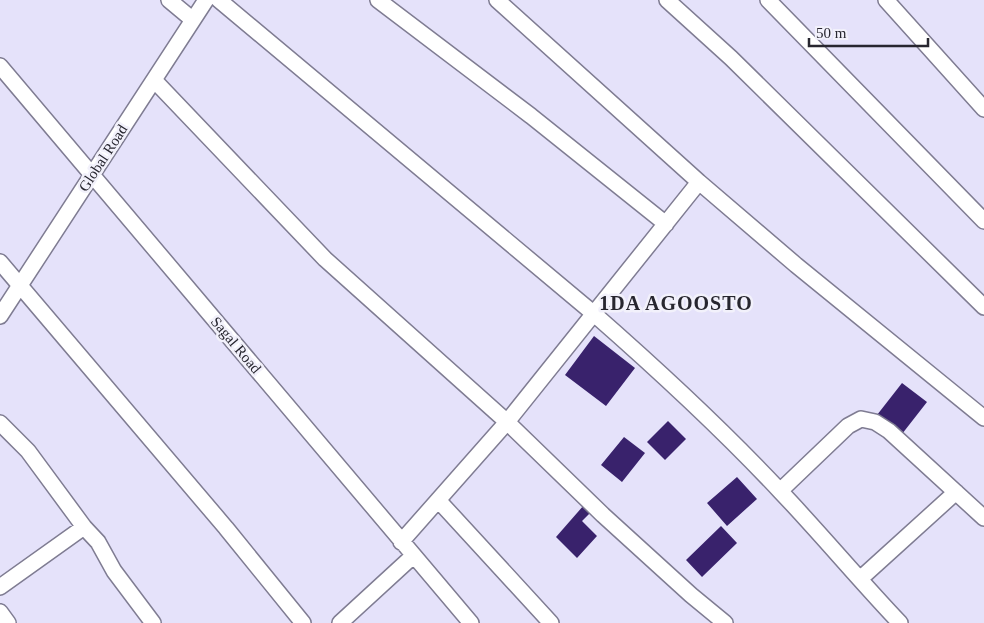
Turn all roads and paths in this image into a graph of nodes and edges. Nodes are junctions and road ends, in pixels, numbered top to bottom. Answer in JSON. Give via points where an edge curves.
{"nodes":[{"id":1,"x":169,"y":0,"type":"edge"},
{"id":2,"x":206,"y":0,"type":"edge"},
{"id":3,"x":219,"y":0,"type":"edge"},
{"id":4,"x":378,"y":0,"type":"edge"},
{"id":5,"x":497,"y":0,"type":"edge"},
{"id":6,"x":667,"y":0,"type":"edge"},
{"id":7,"x":768,"y":0,"type":"edge"},
{"id":8,"x":886,"y":0,"type":"edge"},
{"id":9,"x":193,"y":20,"type":"junction"},
{"id":10,"x":0,"y":66,"type":"edge"},
{"id":11,"x":154,"y":80,"type":"junction"},
{"id":12,"x":984,"y":109,"type":"edge"},
{"id":13,"x":93,"y":174,"type":"junction"},
{"id":14,"x":699,"y":182,"type":"junction"},
{"id":15,"x":984,"y":221,"type":"edge"},
{"id":16,"x":666,"y":224,"type":"junction"},
{"id":17,"x":0,"y":262,"type":"edge"},
{"id":18,"x":20,"y":286,"type":"junction"},
{"id":19,"x":984,"y":307,"type":"edge"},
{"id":20,"x":593,"y":313,"type":"junction"},
{"id":21,"x":0,"y":316,"type":"edge"},
{"id":22,"x":984,"y":418,"type":"edge"},
{"id":23,"x":507,"y":422,"type":"junction"},
{"id":24,"x":0,"y":423,"type":"edge"},
{"id":25,"x":780,"y":491,"type":"junction"},
{"id":26,"x":956,"y":492,"type":"junction"},
{"id":27,"x":438,"y":500,"type":"junction"},
{"id":28,"x":984,"y":518,"type":"edge"},
{"id":29,"x":84,"y":527,"type":"junction"},
{"id":30,"x":401,"y":542,"type":"junction"},
{"id":31,"x":413,"y":556,"type":"junction"},
{"id":32,"x":860,"y":579,"type":"junction"},
{"id":33,"x":0,"y":587,"type":"edge"},
{"id":34,"x":0,"y":612,"type":"edge"},
{"id":35,"x":8,"y":623,"type":"edge"},
{"id":36,"x":154,"y":623,"type":"edge"},
{"id":37,"x":303,"y":623,"type":"edge"},
{"id":38,"x":340,"y":623,"type":"edge"},
{"id":39,"x":471,"y":623,"type":"edge"},
{"id":40,"x":551,"y":623,"type":"edge"},
{"id":41,"x":725,"y":623,"type":"edge"},
{"id":42,"x":900,"y":623,"type":"edge"}],
"edges":[{"from":1,"to":9,"type":"street"},
{"from":2,"to":9,"type":"street","name":"Global Road"},
{"from":3,"to":20,"type":"street"},
{"from":4,"to":16,"type":"street"},
{"from":5,"to":14,"type":"street"},
{"from":6,"to":19,"type":"street","via":[[731,58]]},
{"from":7,"to":15,"type":"street"},
{"from":8,"to":12,"type":"street"},
{"from":9,"to":11,"type":"street","name":"Global Road"},
{"from":10,"to":13,"type":"street","name":"Sagal Road"},
{"from":11,"to":13,"type":"street","name":"Global Road"},
{"from":11,"to":23,"type":"street","via":[[325,259]]},
{"from":13,"to":18,"type":"street","name":"Global Road"},
{"from":13,"to":30,"type":"street","name":"Sagal Road"},
{"from":14,"to":16,"type":"street"},
{"from":14,"to":22,"type":"street","via":[[796,266]]},
{"from":16,"to":20,"type":"street"},
{"from":17,"to":18,"type":"street"},
{"from":18,"to":21,"type":"street","name":"Global Road"},
{"from":18,"to":37,"type":"street"},
{"from":20,"to":23,"type":"street"},
{"from":20,"to":25,"type":"street","via":[[691,401]]},
{"from":23,"to":27,"type":"street"},
{"from":23,"to":41,"type":"street","via":[[610,521]]},
{"from":24,"to":29,"type":"street","via":[[28,451]]},
{"from":25,"to":26,"type":"street","via":[[848,426],[860,419],[875,422],[889,431]]},
{"from":25,"to":32,"type":"street"},
{"from":26,"to":28,"type":"street"},
{"from":26,"to":32,"type":"street"},
{"from":27,"to":30,"type":"street"},
{"from":27,"to":40,"type":"street"},
{"from":29,"to":33,"type":"street"},
{"from":29,"to":36,"type":"street"},
{"from":30,"to":31,"type":"street","name":"Sagal Road"},
{"from":31,"to":38,"type":"street"},
{"from":31,"to":39,"type":"street","name":"Sagal Road"},
{"from":32,"to":42,"type":"street"},
{"from":34,"to":35,"type":"street"}]}
